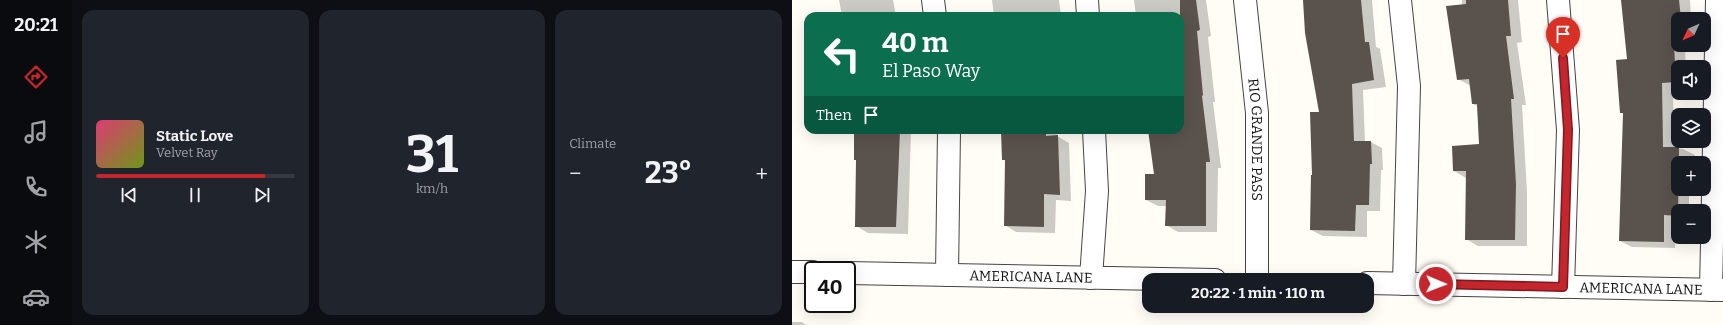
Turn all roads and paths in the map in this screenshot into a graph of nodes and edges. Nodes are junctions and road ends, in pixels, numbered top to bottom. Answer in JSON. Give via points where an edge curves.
{"nodes":[{"id":1,"x":933,"y":0,"type":"edge"},
{"id":2,"x":1087,"y":0,"type":"edge"},
{"id":3,"x":1245,"y":0,"type":"edge"},
{"id":4,"x":1400,"y":0,"type":"edge"},
{"id":5,"x":1558,"y":0,"type":"edge"},
{"id":6,"x":1717,"y":0,"type":"edge"},
{"id":7,"x":934,"y":12,"type":"edge"},
{"id":8,"x":1088,"y":12,"type":"edge"},
{"id":9,"x":949,"y":134,"type":"edge"},
{"id":10,"x":1094,"y":134,"type":"edge"},
{"id":11,"x":792,"y":272,"type":"edge"},
{"id":12,"x":804,"y":272,"type":"edge"},
{"id":13,"x":856,"y":273,"type":"edge"},
{"id":14,"x":1257,"y":273,"type":"edge"},
{"id":15,"x":947,"y":275,"type":"junction"},
{"id":16,"x":1091,"y":278,"type":"junction"},
{"id":17,"x":1142,"y":279,"type":"edge"},
{"id":18,"x":1374,"y":283,"type":"edge"},
{"id":19,"x":1404,"y":284,"type":"junction"},
{"id":20,"x":1563,"y":287,"type":"junction"},
{"id":21,"x":1717,"y":290,"type":"edge"}],
"edges":[{"from":1,"to":7,"type":"street"},
{"from":2,"to":8,"type":"street"},
{"from":3,"to":14,"type":"street","name":"RIO GRANDE PASS","via":[[1257,113]]},
{"from":4,"to":19,"type":"street","via":[[1409,86]]},
{"from":5,"to":20,"type":"street","via":[[1568,130]]},
{"from":6,"to":21,"type":"street"},
{"from":9,"to":15,"type":"street"},
{"from":10,"to":16,"type":"street","via":[[1097,191]]},
{"from":11,"to":12,"type":"street"},
{"from":13,"to":15,"type":"street","name":"AMERICANA LANE"},
{"from":15,"to":16,"type":"street","name":"AMERICANA LANE"},
{"from":16,"to":17,"type":"street","name":"AMERICANA LANE"},
{"from":18,"to":19,"type":"street","name":"AMERICANA LANE"},
{"from":19,"to":20,"type":"street","name":"AMERICANA LANE"},
{"from":20,"to":21,"type":"street","name":"AMERICANA LANE"}]}
